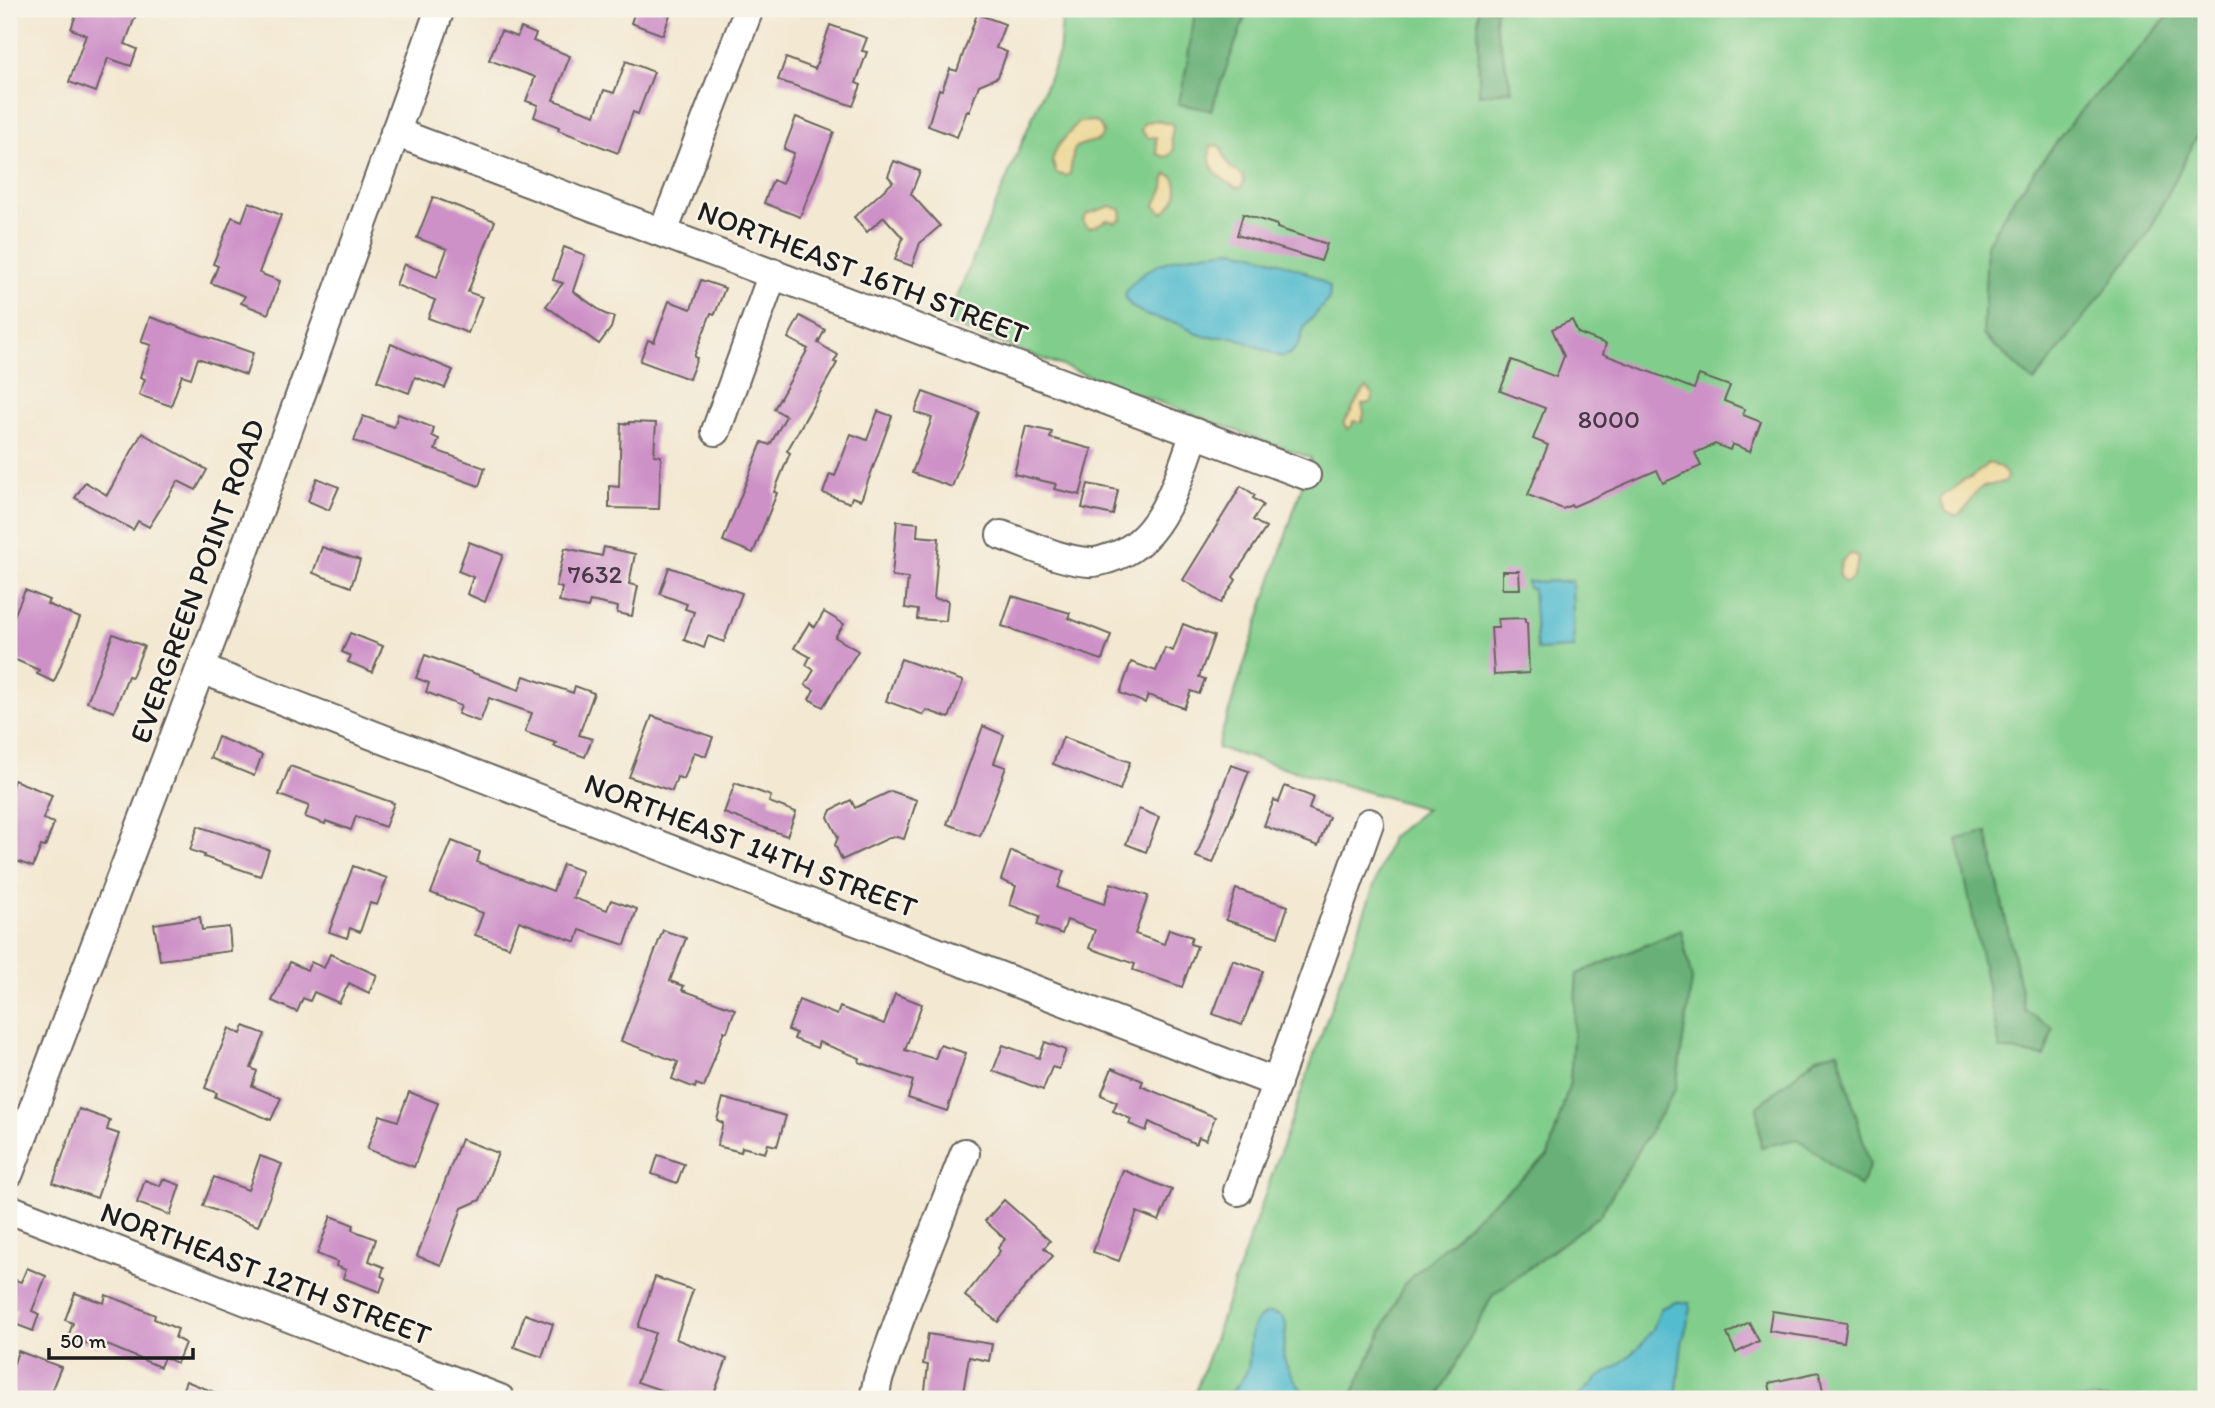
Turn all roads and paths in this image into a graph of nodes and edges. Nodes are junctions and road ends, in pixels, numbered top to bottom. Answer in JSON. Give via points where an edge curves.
{"nodes":[{"id":1,"x":440,"y":9,"type":"edge"},
{"id":2,"x":749,"y":9,"type":"edge"},
{"id":3,"x":395,"y":132,"type":"junction"},
{"id":4,"x":663,"y":232,"type":"junction"},
{"id":5,"x":773,"y":273,"type":"junction"},
{"id":6,"x":716,"y":431,"type":"dead end"},
{"id":7,"x":1195,"y":433,"type":"junction"},
{"id":8,"x":1306,"y":475,"type":"dead end"},
{"id":9,"x":1001,"y":535,"type":"dead end"},
{"id":10,"x":201,"y":670,"type":"junction"},
{"id":11,"x":1369,"y":823,"type":"dead end"},
{"id":12,"x":1277,"y":1083,"type":"junction"},
{"id":13,"x":965,"y":1153,"type":"dead end"},
{"id":14,"x":9,"y":1173,"type":"edge"},
{"id":15,"x":1238,"y":1191,"type":"dead end"},
{"id":16,"x":9,"y":1209,"type":"edge"},
{"id":17,"x":500,"y":1399,"type":"edge"},
{"id":18,"x":874,"y":1399,"type":"edge"}],
"edges":[{"from":1,"to":3,"type":"street","name":"EVERGREEN POINT ROAD"},
{"from":2,"to":4,"type":"street"},
{"from":3,"to":4,"type":"street","name":"NORTHEAST 16TH STREET"},
{"from":3,"to":10,"type":"street","name":"EVERGREEN POINT ROAD"},
{"from":4,"to":5,"type":"street","name":"NORTHEAST 16TH STREET"},
{"from":5,"to":6,"type":"street"},
{"from":5,"to":7,"type":"street","name":"NORTHEAST 16TH STREET"},
{"from":7,"to":8,"type":"street","name":"NORTHEAST 16TH STREET"},
{"from":7,"to":9,"type":"street","via":[[1157,524],[1118,556],[1093,563],[1069,559]]},
{"from":10,"to":12,"type":"street","name":"NORTHEAST 14TH STREET"},
{"from":10,"to":14,"type":"street","name":"EVERGREEN POINT ROAD"},
{"from":11,"to":12,"type":"street"},
{"from":12,"to":15,"type":"street"},
{"from":13,"to":18,"type":"street","via":[[901,1315]]},
{"from":16,"to":17,"type":"street","name":"NORTHEAST 12TH STREET"}]}
